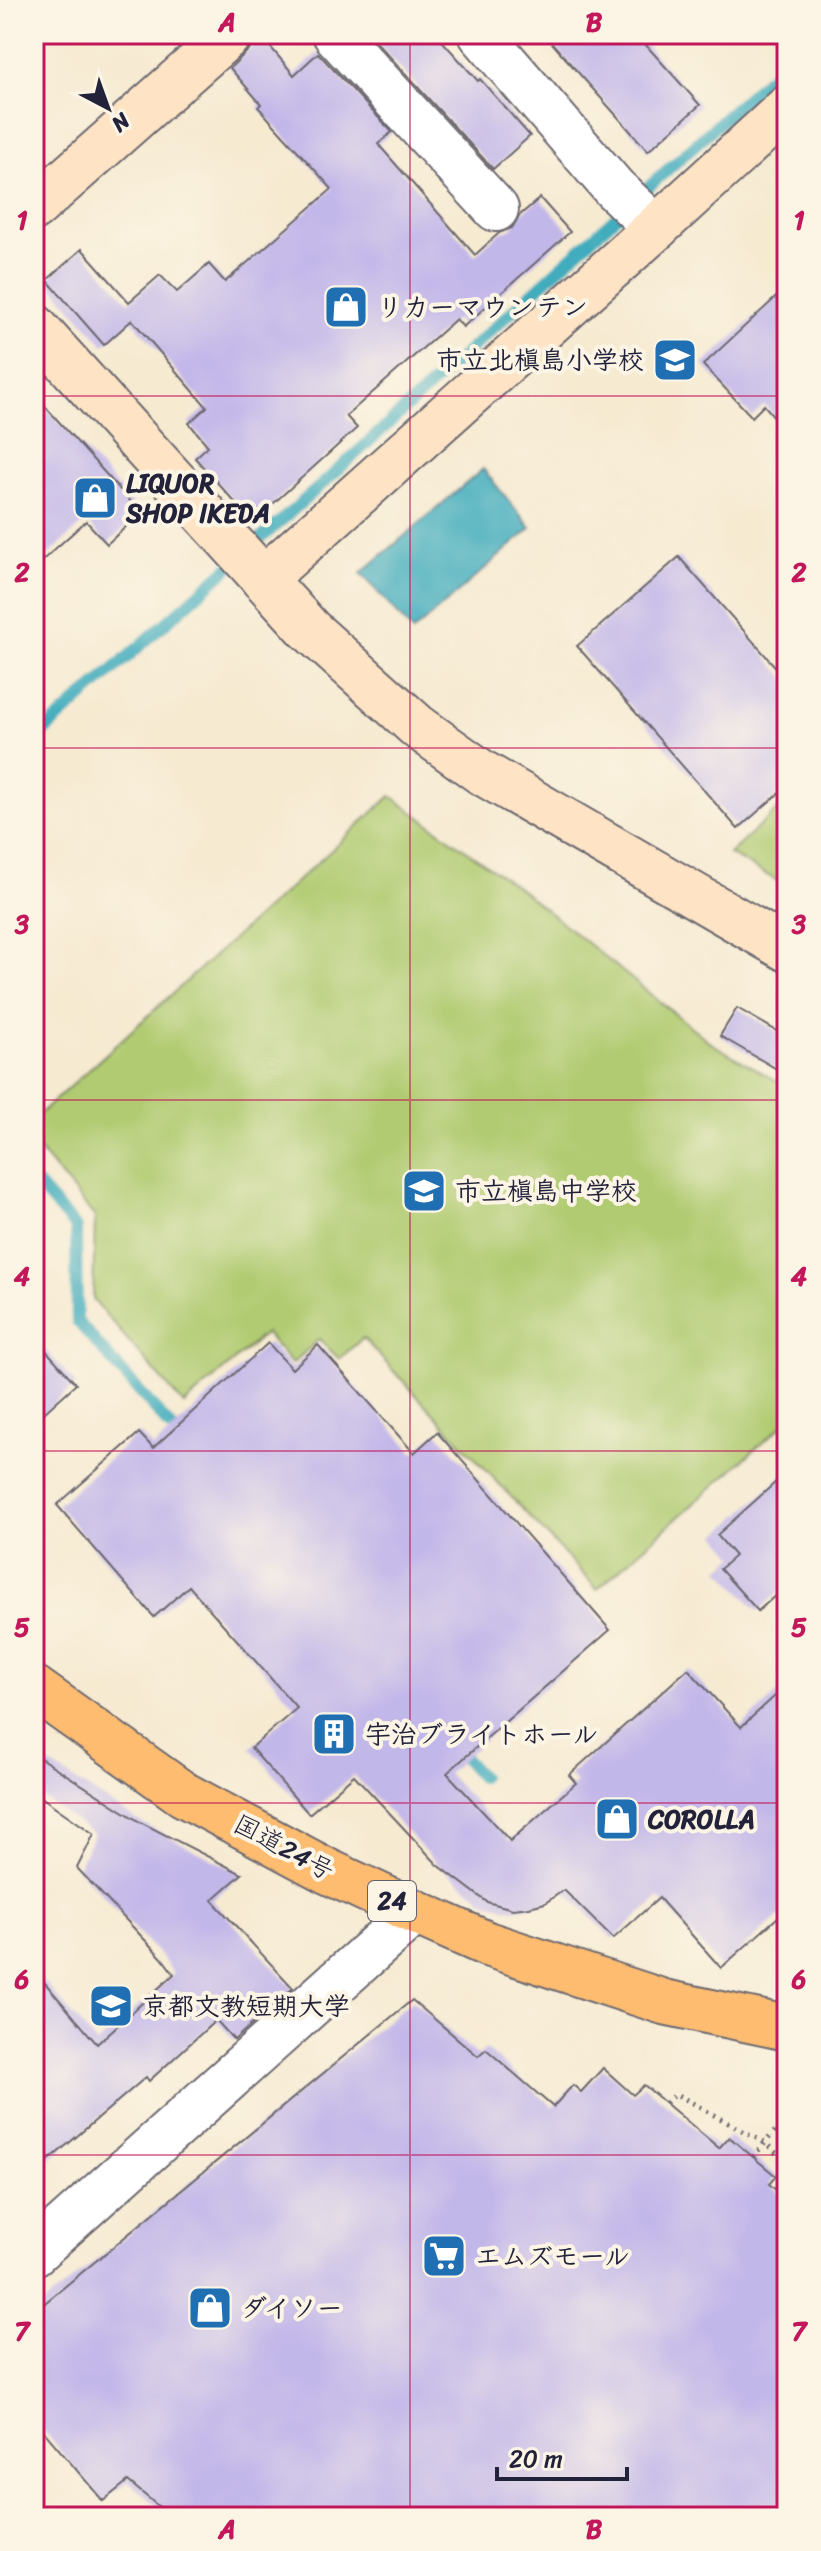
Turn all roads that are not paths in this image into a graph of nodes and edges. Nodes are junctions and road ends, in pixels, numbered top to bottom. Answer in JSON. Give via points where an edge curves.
{"nodes":[{"id":1,"x":230,"y":34,"type":"edge"},
{"id":2,"x":335,"y":34,"type":"edge"},
{"id":3,"x":481,"y":34,"type":"edge"},
{"id":4,"x":787,"y":108,"type":"edge"},
{"id":5,"x":34,"y":208,"type":"edge"},
{"id":6,"x":496,"y":209,"type":"dead end"},
{"id":7,"x":651,"y":223,"type":"junction"},
{"id":8,"x":34,"y":326,"type":"edge"},
{"id":9,"x":262,"y":577,"type":"junction"},
{"id":10,"x":787,"y":949,"type":"edge"},
{"id":11,"x":34,"y":1688,"type":"edge"},
{"id":12,"x":415,"y":1912,"type":"junction"},
{"id":13,"x":787,"y":2028,"type":"edge"},
{"id":14,"x":34,"y":2253,"type":"edge"}],
"edges":[{"from":1,"to":5,"type":"street"},
{"from":2,"to":6,"type":"street"},
{"from":3,"to":7,"type":"street","via":[[614,188]]},
{"from":4,"to":7,"type":"street"},
{"from":7,"to":9,"type":"street"},
{"from":8,"to":9,"type":"street"},
{"from":9,"to":10,"type":"street","via":[[362,678],[481,772]]},
{"from":11,"to":12,"type":"highway","name":"国道24号","number":"24","via":[[183,1794]]},
{"from":12,"to":13,"type":"highway","name":"国道24号","number":"24","via":[[487,1944],[664,2002]]},
{"from":12,"to":14,"type":"street"}]}
